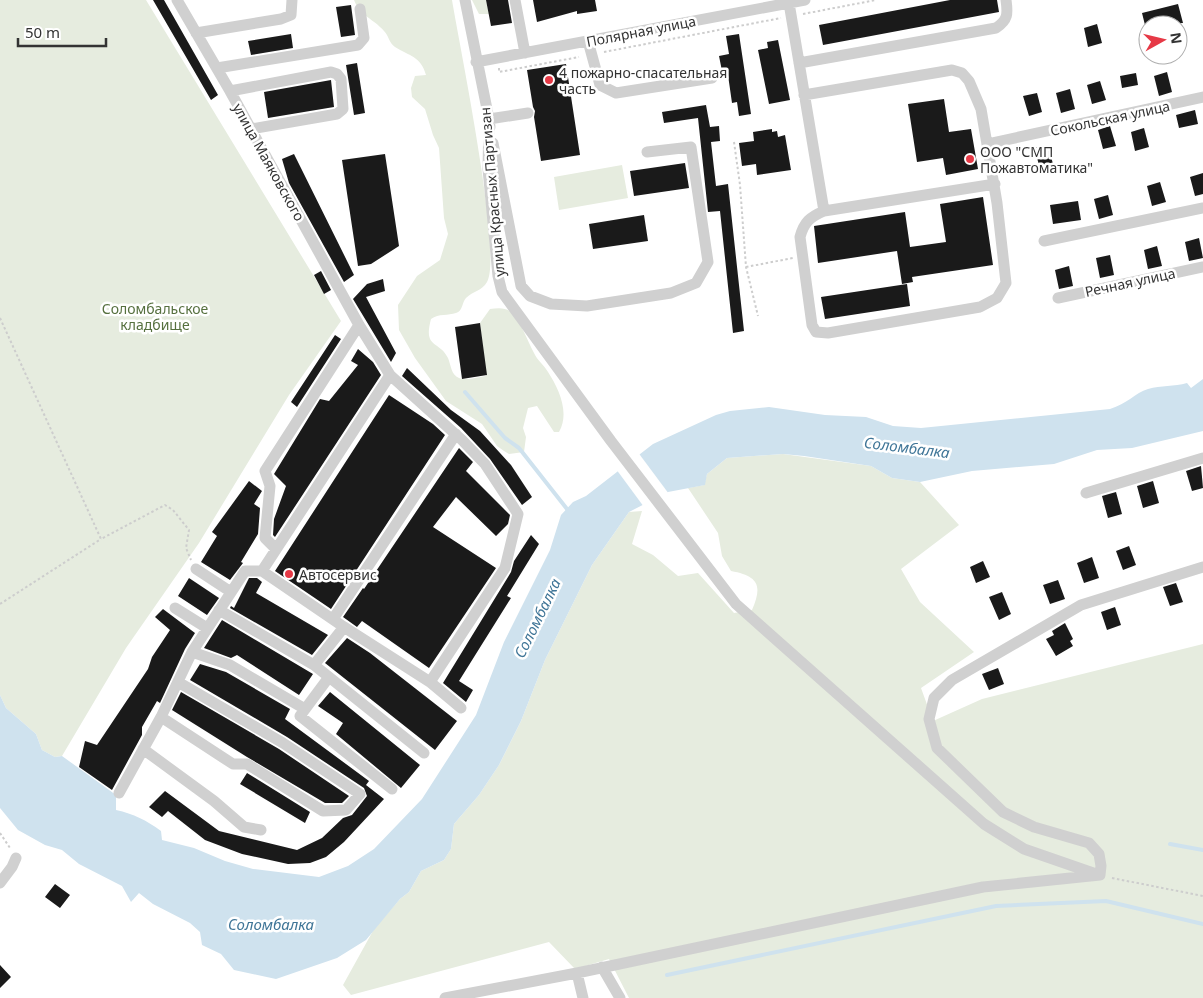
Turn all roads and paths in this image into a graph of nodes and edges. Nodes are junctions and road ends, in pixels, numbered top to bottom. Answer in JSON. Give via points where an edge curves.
{"nodes":[{"id":1,"x":177,"y":0,"type":"edge"},
{"id":2,"x":292,"y":0,"type":"edge"},
{"id":3,"x":465,"y":0,"type":"edge"},
{"id":4,"x":515,"y":0,"type":"edge"},
{"id":5,"x":805,"y":0,"type":"edge"},
{"id":6,"x":876,"y":0,"type":"edge"},
{"id":7,"x":1006,"y":0,"type":"edge"},
{"id":8,"x":789,"y":3,"type":"junction"},
{"id":9,"x":360,"y":9,"type":"dead end"},
{"id":10,"x":791,"y":16,"type":"junction"},
{"id":11,"x":196,"y":33,"type":"junction"},
{"id":12,"x":588,"y":41,"type":"junction"},
{"id":13,"x":525,"y":53,"type":"junction"},
{"id":14,"x":592,"y":54,"type":"junction"},
{"id":15,"x":497,"y":58,"type":"junction"},
{"id":16,"x":476,"y":62,"type":"junction"},
{"id":17,"x":799,"y":63,"type":"junction"},
{"id":18,"x":217,"y":68,"type":"junction"},
{"id":19,"x":712,"y":78,"type":"dead end"},
{"id":20,"x":230,"y":91,"type":"junction"},
{"id":21,"x":804,"y":96,"type":"junction"},
{"id":22,"x":1203,"y":97,"type":"edge"},
{"id":23,"x":528,"y":112,"type":"dead end"},
{"id":24,"x":489,"y":119,"type":"junction"},
{"id":25,"x":252,"y":129,"type":"junction"},
{"id":26,"x":734,"y":142,"type":"dead end"},
{"id":27,"x":987,"y":144,"type":"junction"},
{"id":28,"x":647,"y":152,"type":"dead end"},
{"id":29,"x":994,"y":184,"type":"junction"},
{"id":30,"x":1203,"y":208,"type":"edge"},
{"id":31,"x":824,"y":211,"type":"junction"},
{"id":32,"x":1044,"y":241,"type":"dead end"},
{"id":33,"x":802,"y":257,"type":"junction"},
{"id":34,"x":746,"y":267,"type":"junction"},
{"id":35,"x":1203,"y":267,"type":"edge"},
{"id":36,"x":1058,"y":298,"type":"dead end"},
{"id":37,"x":758,"y":316,"type":"dead end"},
{"id":38,"x":0,"y":318,"type":"edge"},
{"id":39,"x":359,"y":325,"type":"junction"},
{"id":40,"x":390,"y":375,"type":"junction"},
{"id":41,"x":456,"y":434,"type":"junction"},
{"id":42,"x":1203,"y":458,"type":"edge"},
{"id":43,"x":1086,"y":493,"type":"dead end"},
{"id":44,"x":101,"y":539,"type":"junction"},
{"id":45,"x":186,"y":548,"type":"dead end"},
{"id":46,"x":276,"y":549,"type":"junction"},
{"id":47,"x":1203,"y":567,"type":"edge"},
{"id":48,"x":196,"y":569,"type":"dead end"},
{"id":49,"x":262,"y":571,"type":"junction"},
{"id":50,"x":231,"y":592,"type":"junction"},
{"id":51,"x":0,"y":604,"type":"edge"},
{"id":52,"x":175,"y":608,"type":"dead end"},
{"id":53,"x":219,"y":610,"type":"junction"},
{"id":54,"x":333,"y":619,"type":"junction"},
{"id":55,"x":344,"y":627,"type":"junction"},
{"id":56,"x":208,"y":628,"type":"junction"},
{"id":57,"x":192,"y":652,"type":"junction"},
{"id":58,"x":314,"y":665,"type":"junction"},
{"id":59,"x":329,"y":677,"type":"junction"},
{"id":60,"x":178,"y":682,"type":"junction"},
{"id":61,"x":430,"y":682,"type":"junction"},
{"id":62,"x":460,"y":708,"type":"dead end"},
{"id":63,"x":305,"y":709,"type":"junction"},
{"id":64,"x":161,"y":717,"type":"junction"},
{"id":65,"x":143,"y":749,"type":"junction"},
{"id":66,"x":424,"y":753,"type":"dead end"},
{"id":67,"x":392,"y":789,"type":"dead end"},
{"id":68,"x":119,"y":792,"type":"dead end"},
{"id":69,"x":261,"y":830,"type":"dead end"},
{"id":70,"x":0,"y":833,"type":"edge"},
{"id":71,"x":16,"y":858,"type":"joint"},
{"id":72,"x":1100,"y":875,"type":"junction"},
{"id":73,"x":0,"y":883,"type":"edge"},
{"id":74,"x":1203,"y":896,"type":"edge"},
{"id":75,"x":602,"y":967,"type":"junction"},
{"id":76,"x":577,"y":973,"type":"junction"},
{"id":77,"x":445,"y":998,"type":"edge"},
{"id":78,"x":582,"y":998,"type":"edge"},
{"id":79,"x":620,"y":998,"type":"edge"}],
"edges":[{"from":1,"to":11,"type":"street","name":"улица Маяковского"},
{"from":2,"to":11,"type":"street","via":[[291,15],[281,19]]},
{"from":3,"to":16,"type":"street","name":"улица Красных Партизан"},
{"from":4,"to":13,"type":"street"},
{"from":5,"to":8,"type":"street","name":"Полярная улица"},
{"from":6,"to":10,"type":"path"},
{"from":7,"to":17,"type":"street","via":[[1008,15],[996,28]]},
{"from":8,"to":10,"type":"street"},
{"from":8,"to":12,"type":"street","name":"Полярная улица"},
{"from":9,"to":18,"type":"street","via":[[364,38],[358,45]]},
{"from":10,"to":14,"type":"path"},
{"from":10,"to":17,"type":"street"},
{"from":11,"to":18,"type":"street","name":"улица Маяковского"},
{"from":12,"to":13,"type":"street","name":"Полярная улица"},
{"from":12,"to":14,"type":"street"},
{"from":13,"to":15,"type":"street","name":"Полярная улица"},
{"from":14,"to":15,"type":"path","via":[[499,72]]},
{"from":14,"to":19,"type":"street","via":[[600,85],[616,93]]},
{"from":15,"to":16,"type":"street","name":"Полярная улица"},
{"from":16,"to":24,"type":"street","name":"улица Красных Партизан"},
{"from":17,"to":21,"type":"street"},
{"from":18,"to":20,"type":"street","name":"улица Маяковского"},
{"from":20,"to":25,"type":"street","name":"улица Маяковского"},
{"from":20,"to":25,"type":"street","via":[[331,72],[341,79],[343,109],[337,114]]},
{"from":21,"to":27,"type":"street","via":[[952,70],[962,73],[969,81],[981,109]]},
{"from":21,"to":31,"type":"street"},
{"from":22,"to":27,"type":"street","name":"Сокольская улица"},
{"from":23,"to":24,"type":"street"},
{"from":24,"to":28,"type":"street","via":[[520,286],[530,296],[551,304],[597,304],[671,294],[696,283],[708,262],[691,147]]},
{"from":24,"to":72,"type":"street","name":"улица Красных Партизан","via":[[488,169],[502,292],[736,604],[984,824],[1024,849]]},
{"from":25,"to":39,"type":"street","name":"улица Маяковского"},
{"from":26,"to":34,"type":"path"},
{"from":27,"to":29,"type":"street"},
{"from":29,"to":31,"type":"street"},
{"from":29,"to":33,"type":"street","via":[[1006,283],[997,298],[980,307],[828,333],[816,332],[812,325]]},
{"from":30,"to":32,"type":"street"},
{"from":31,"to":33,"type":"street","via":[[803,224],[800,238]]},
{"from":33,"to":34,"type":"path"},
{"from":34,"to":37,"type":"path"},
{"from":35,"to":36,"type":"street","name":"Речная улица"},
{"from":38,"to":44,"type":"path"},
{"from":39,"to":40,"type":"street","name":"улица Маяковского"},
{"from":39,"to":46,"type":"street","via":[[265,471],[270,486],[265,538]]},
{"from":40,"to":41,"type":"street","name":"улица Маяковского"},
{"from":40,"to":46,"type":"street"},
{"from":41,"to":54,"type":"street"},
{"from":41,"to":61,"type":"street","name":"улица Маяковского","via":[[485,464],[518,514],[505,568]]},
{"from":42,"to":43,"type":"street"},
{"from":44,"to":45,"type":"path","via":[[165,506],[173,510],[189,530]]},
{"from":44,"to":51,"type":"path"},
{"from":46,"to":49,"type":"street"},
{"from":47,"to":72,"type":"street","via":[[1081,605],[978,663],[952,680],[934,698],[929,719],[937,748],[1003,812],[1034,827],[1089,843],[1099,854]]},
{"from":48,"to":50,"type":"street"},
{"from":49,"to":50,"type":"street","via":[[245,572]]},
{"from":49,"to":54,"type":"street"},
{"from":50,"to":53,"type":"street"},
{"from":52,"to":56,"type":"street"},
{"from":53,"to":56,"type":"street"},
{"from":53,"to":58,"type":"street"},
{"from":54,"to":55,"type":"street"},
{"from":55,"to":58,"type":"street"},
{"from":55,"to":61,"type":"street"},
{"from":56,"to":57,"type":"street"},
{"from":57,"to":60,"type":"street"},
{"from":57,"to":63,"type":"street","via":[[230,665]]},
{"from":58,"to":59,"type":"street"},
{"from":59,"to":63,"type":"street"},
{"from":59,"to":66,"type":"street"},
{"from":60,"to":64,"type":"street"},
{"from":60,"to":64,"type":"street","via":[[283,743],[360,794],[346,810],[323,811],[247,764],[233,764]]},
{"from":61,"to":62,"type":"street"},
{"from":63,"to":67,"type":"street","via":[[300,716]]},
{"from":64,"to":65,"type":"street"},
{"from":65,"to":68,"type":"street"},
{"from":65,"to":69,"type":"street","via":[[244,827]]},
{"from":70,"to":71,"type":"path"},
{"from":71,"to":73,"type":"street"},
{"from":72,"to":74,"type":"path"},
{"from":72,"to":75,"type":"street","via":[[983,887]]},
{"from":75,"to":76,"type":"street"},
{"from":75,"to":79,"type":"street"},
{"from":76,"to":77,"type":"street"},
{"from":76,"to":78,"type":"street"}]}
